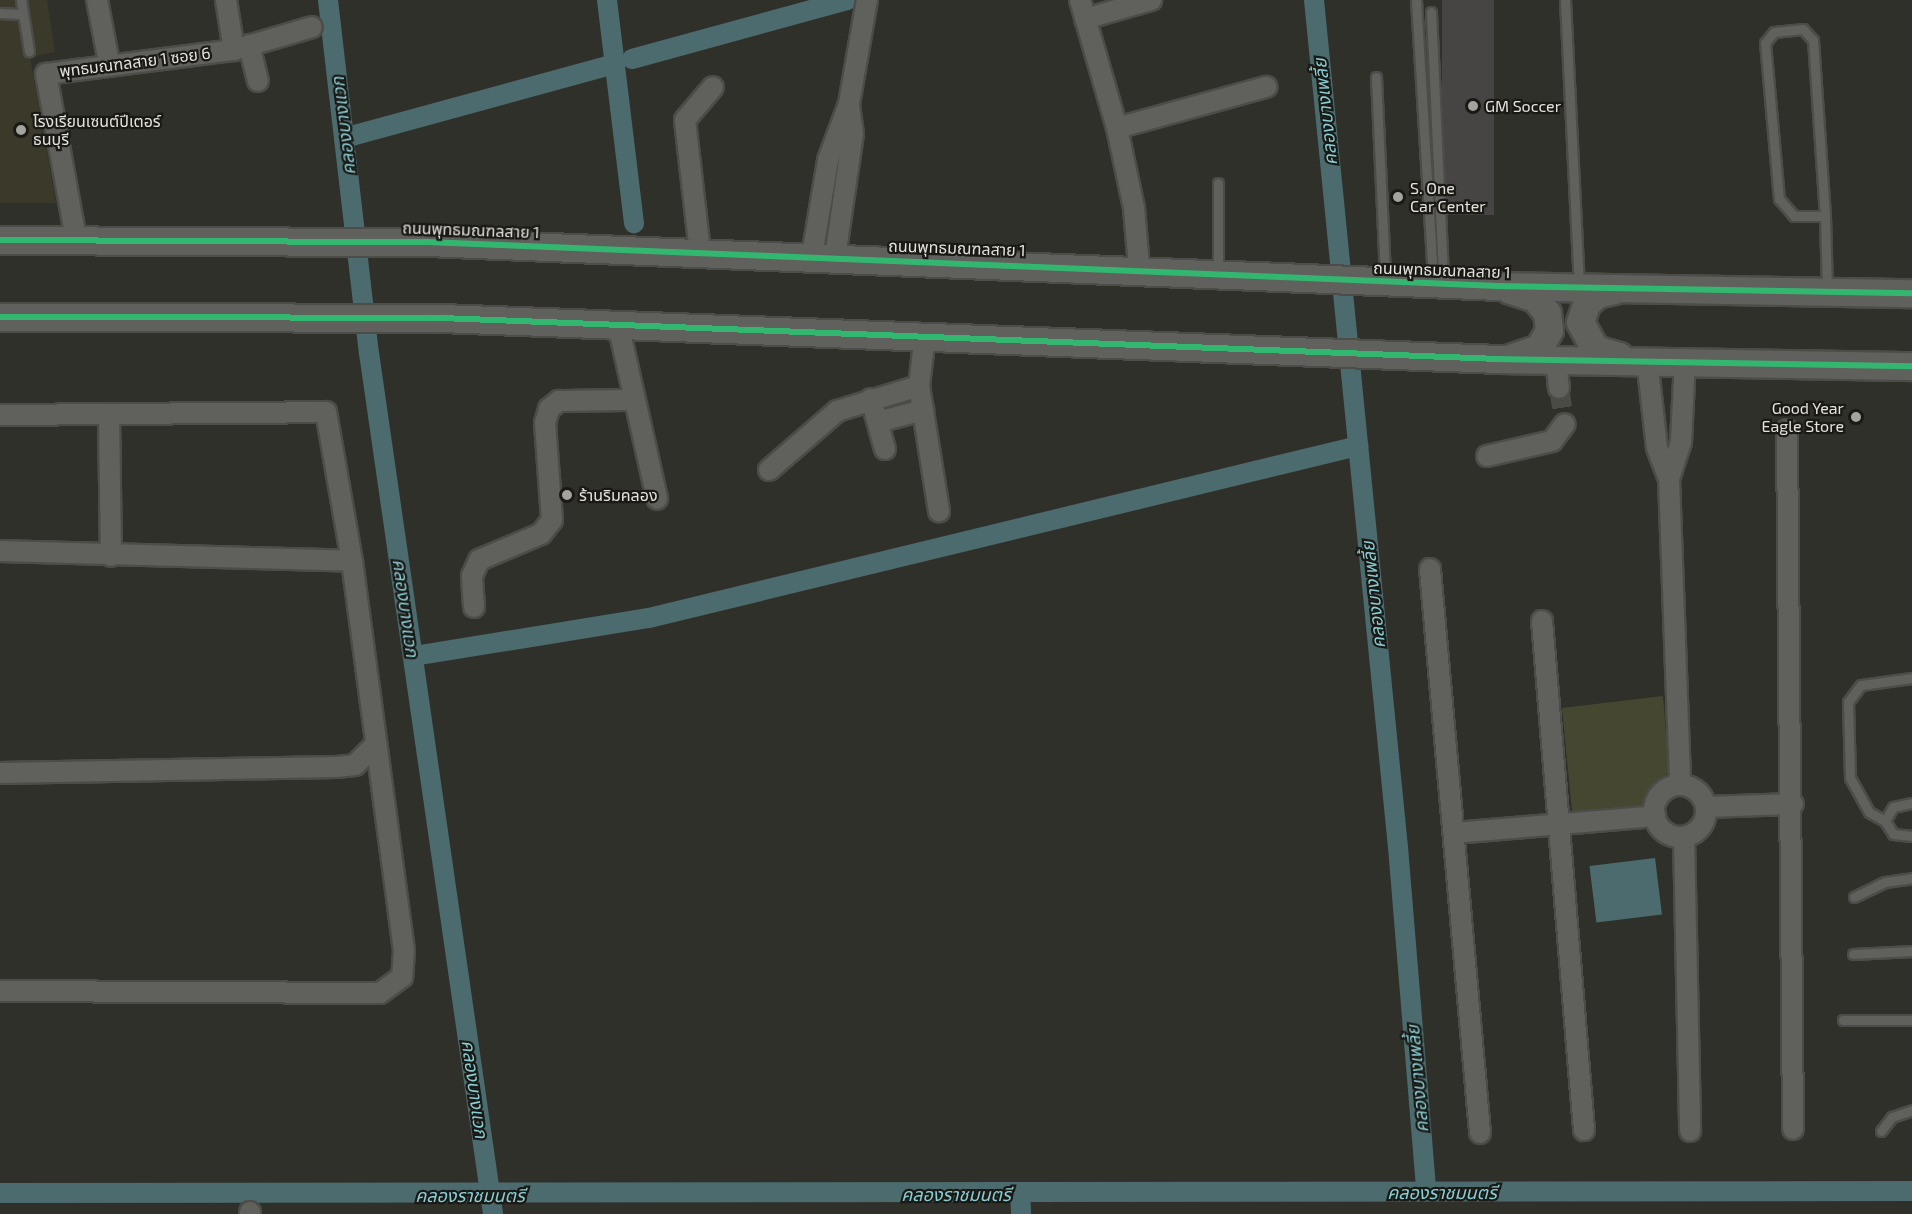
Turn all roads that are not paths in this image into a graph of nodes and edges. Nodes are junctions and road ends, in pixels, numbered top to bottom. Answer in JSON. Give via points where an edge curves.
{"nodes":[{"id":1,"x":21,"y":0,"type":"edge"},
{"id":2,"x":97,"y":0,"type":"edge"},
{"id":3,"x":226,"y":0,"type":"edge"},
{"id":4,"x":867,"y":0,"type":"edge"},
{"id":5,"x":1080,"y":0,"type":"edge"},
{"id":6,"x":1151,"y":0,"type":"edge"},
{"id":7,"x":1416,"y":0,"type":"edge"},
{"id":8,"x":1565,"y":0,"type":"edge"},
{"id":9,"x":1431,"y":12,"type":"dead end"},
{"id":10,"x":0,"y":13,"type":"edge"},
{"id":11,"x":22,"y":14,"type":"junction"},
{"id":12,"x":1085,"y":19,"type":"junction"},
{"id":13,"x":312,"y":27,"type":"dead end"},
{"id":14,"x":241,"y":47,"type":"junction"},
{"id":15,"x":29,"y":51,"type":"dead end"},
{"id":16,"x":110,"y":63,"type":"junction"},
{"id":17,"x":1376,"y":76,"type":"dead end"},
{"id":18,"x":258,"y":81,"type":"dead end"},
{"id":19,"x":713,"y":87,"type":"dead end"},
{"id":20,"x":1266,"y":87,"type":"dead end"},
{"id":21,"x":1117,"y":128,"type":"junction"},
{"id":22,"x":1218,"y":183,"type":"dead end"},
{"id":23,"x":1825,"y":216,"type":"junction"},
{"id":24,"x":76,"y":239,"type":"junction"},
{"id":25,"x":0,"y":240,"type":"edge"},
{"id":26,"x":700,"y":252,"type":"junction"},
{"id":27,"x":824,"y":257,"type":"junction"},
{"id":28,"x":1139,"y":268,"type":"junction"},
{"id":29,"x":1218,"y":271,"type":"junction"},
{"id":30,"x":1385,"y":281,"type":"junction"},
{"id":31,"x":1438,"y":283,"type":"junction"},
{"id":32,"x":1498,"y":286,"type":"junction"},
{"id":33,"x":1579,"y":287,"type":"junction"},
{"id":34,"x":1636,"y":288,"type":"junction"},
{"id":35,"x":1827,"y":291,"type":"junction"},
{"id":36,"x":1912,"y":293,"type":"edge"},
{"id":37,"x":0,"y":317,"type":"edge"},
{"id":38,"x":618,"y":324,"type":"junction"},
{"id":39,"x":925,"y":335,"type":"junction"},
{"id":40,"x":1498,"y":358,"type":"junction"},
{"id":41,"x":1556,"y":360,"type":"junction"},
{"id":42,"x":1639,"y":360,"type":"junction"},
{"id":43,"x":1685,"y":360,"type":"junction"},
{"id":44,"x":1912,"y":366,"type":"edge"},
{"id":45,"x":919,"y":386,"type":"junction"},
{"id":46,"x":1559,"y":388,"type":"tunnel mouth"},
{"id":47,"x":872,"y":399,"type":"junction"},
{"id":48,"x":631,"y":400,"type":"junction"},
{"id":49,"x":922,"y":410,"type":"junction"},
{"id":50,"x":109,"y":414,"type":"junction"},
{"id":51,"x":0,"y":415,"type":"edge"},
{"id":52,"x":878,"y":422,"type":"junction"},
{"id":53,"x":1564,"y":424,"type":"dead end"},
{"id":54,"x":1787,"y":430,"type":"dead end"},
{"id":55,"x":885,"y":449,"type":"dead end"},
{"id":56,"x":1487,"y":456,"type":"dead end"},
{"id":57,"x":769,"y":470,"type":"dead end"},
{"id":58,"x":1669,"y":479,"type":"junction"},
{"id":59,"x":657,"y":499,"type":"dead end"},
{"id":60,"x":939,"y":511,"type":"dead end"},
{"id":61,"x":0,"y":551,"type":"edge"},
{"id":62,"x":111,"y":556,"type":"junction"},
{"id":63,"x":352,"y":561,"type":"junction"},
{"id":64,"x":1430,"y":569,"type":"dead end"},
{"id":65,"x":474,"y":607,"type":"dead end"},
{"id":66,"x":1542,"y":621,"type":"dead end"},
{"id":67,"x":1912,"y":678,"type":"edge"},
{"id":68,"x":373,"y":747,"type":"junction"},
{"id":69,"x":0,"y":773,"type":"edge"},
{"id":70,"x":1680,"y":785,"type":"junction"},
{"id":71,"x":1912,"y":803,"type":"edge"},
{"id":72,"x":1793,"y":804,"type":"junction"},
{"id":73,"x":1706,"y":807,"type":"junction"},
{"id":74,"x":1655,"y":816,"type":"junction"},
{"id":75,"x":1886,"y":820,"type":"junction"},
{"id":76,"x":1558,"y":824,"type":"junction"},
{"id":77,"x":1454,"y":833,"type":"junction"},
{"id":78,"x":1912,"y":836,"type":"edge"},
{"id":79,"x":1684,"y":837,"type":"junction"},
{"id":80,"x":1912,"y":878,"type":"edge"},
{"id":81,"x":1854,"y":897,"type":"dead end"},
{"id":82,"x":1912,"y":951,"type":"edge"},
{"id":83,"x":1853,"y":954,"type":"dead end"},
{"id":84,"x":0,"y":991,"type":"edge"},
{"id":85,"x":1844,"y":1020,"type":"dead end"},
{"id":86,"x":1912,"y":1020,"type":"edge"},
{"id":87,"x":1912,"y":1110,"type":"edge"},
{"id":88,"x":1584,"y":1130,"type":"dead end"},
{"id":89,"x":1793,"y":1130,"type":"dead end"},
{"id":90,"x":1690,"y":1131,"type":"dead end"},
{"id":91,"x":1881,"y":1131,"type":"dead end"},
{"id":92,"x":1480,"y":1133,"type":"dead end"}],
"edges":[{"from":1,"to":11,"type":"lane"},
{"from":2,"to":16,"type":"street"},
{"from":3,"to":14,"type":"street","name":"พุทธมณฑลสาย 1 ซอย 6"},
{"from":4,"to":27,"type":"street","via":[[849,104],[828,160]]},
{"from":5,"to":12,"type":"street"},
{"from":6,"to":12,"type":"street"},
{"from":7,"to":31,"type":"lane"},
{"from":8,"to":33,"type":"lane"},
{"from":9,"to":31,"type":"lane"},
{"from":10,"to":11,"type":"lane"},
{"from":11,"to":15,"type":"lane"},
{"from":12,"to":21,"type":"street"},
{"from":13,"to":14,"type":"street"},
{"from":14,"to":16,"type":"street","name":"พุทธมณฑลสาย 1 ซอย 6"},
{"from":14,"to":18,"type":"street"},
{"from":16,"to":24,"type":"street","name":"พุทธมณฑลสาย 1 ซอย 6","via":[[46,74]]},
{"from":17,"to":30,"type":"lane"},
{"from":19,"to":26,"type":"street","via":[[685,120]]},
{"from":20,"to":21,"type":"street"},
{"from":21,"to":28,"type":"street","via":[[1134,208]]},
{"from":22,"to":29,"type":"lane"},
{"from":23,"to":23,"type":"lane","via":[[1813,40],[1803,29],[1774,32],[1765,43],[1779,199],[1794,216]]},
{"from":23,"to":35,"type":"lane"},
{"from":24,"to":25,"type":"main road","name":"ถนนพุทธมณฑลสาย 1"},
{"from":24,"to":26,"type":"main road","name":"ถนนพุทธมณฑลสาย 1","via":[[302,239]]},
{"from":26,"to":27,"type":"main road","name":"ถนนพุทธมณฑลสาย 1"},
{"from":27,"to":28,"type":"main road","name":"ถนนพุทธมณฑลสาย 1"},
{"from":28,"to":29,"type":"main road","name":"ถนนพุทธมณฑลสาย 1"},
{"from":29,"to":30,"type":"main road","name":"ถนนพุทธมณฑลสาย 1"},
{"from":30,"to":31,"type":"main road","name":"ถนนพุทธมณฑลสาย 1"},
{"from":31,"to":32,"type":"main road","name":"ถนนพุทธมณฑลสาย 1"},
{"from":32,"to":33,"type":"main road","name":"ถนนพุทธมณฑลสาย 1"},
{"from":32,"to":40,"type":"main road","via":[[1535,298],[1547,313],[1549,330],[1530,354]]},
{"from":33,"to":34,"type":"main road","name":"ถนนพุทธมณฑลสาย 1"},
{"from":34,"to":35,"type":"main road","name":"ถนนพุทธมณฑลสาย 1"},
{"from":34,"to":42,"type":"main road","via":[[1597,294],[1586,304],[1580,322],[1595,349]]},
{"from":35,"to":36,"type":"main road","name":"ถนนพุทธมณฑลสาย 1"},
{"from":37,"to":38,"type":"main road","via":[[309,316]]},
{"from":38,"to":39,"type":"main road"},
{"from":38,"to":48,"type":"street"},
{"from":39,"to":40,"type":"main road"},
{"from":39,"to":45,"type":"street"},
{"from":40,"to":41,"type":"main road"},
{"from":41,"to":42,"type":"main road"},
{"from":41,"to":46,"type":"street"},
{"from":42,"to":43,"type":"main road"},
{"from":42,"to":58,"type":"street","via":[[1657,448]]},
{"from":43,"to":44,"type":"main road"},
{"from":43,"to":58,"type":"street","via":[[1681,442]]},
{"from":45,"to":47,"type":"street"},
{"from":45,"to":49,"type":"street"},
{"from":47,"to":52,"type":"street"},
{"from":47,"to":57,"type":"street","via":[[821,421]]},
{"from":48,"to":59,"type":"street"},
{"from":48,"to":65,"type":"street","via":[[560,401],[549,409],[545,423],[552,520],[541,534],[479,560],[472,576]]},
{"from":49,"to":52,"type":"street"},
{"from":49,"to":60,"type":"street"},
{"from":50,"to":51,"type":"street"},
{"from":50,"to":62,"type":"street"},
{"from":50,"to":63,"type":"street","via":[[326,412]]},
{"from":52,"to":55,"type":"street"},
{"from":53,"to":56,"type":"street","via":[[1552,441]]},
{"from":54,"to":72,"type":"street"},
{"from":58,"to":70,"type":"street"},
{"from":61,"to":62,"type":"street"},
{"from":62,"to":63,"type":"street"},
{"from":63,"to":68,"type":"street","via":[[375,723]]},
{"from":64,"to":77,"type":"street"},
{"from":66,"to":76,"type":"street"},
{"from":67,"to":75,"type":"lane","via":[[1861,685],[1848,702],[1850,778],[1869,812]]},
{"from":68,"to":69,"type":"street","via":[[355,765],[337,767]]},
{"from":68,"to":84,"type":"street","via":[[404,951],[402,977],[390,990]]},
{"from":70,"to":73,"type":"street","via":[[1697,791]]},
{"from":70,"to":74,"type":"street","via":[[1658,798]]},
{"from":71,"to":75,"type":"lane","via":[[1893,807]]},
{"from":72,"to":73,"type":"street"},
{"from":72,"to":89,"type":"street"},
{"from":73,"to":79,"type":"street","via":[[1701,826]]},
{"from":74,"to":76,"type":"street"},
{"from":74,"to":79,"type":"street","via":[[1665,832]]},
{"from":75,"to":78,"type":"lane","via":[[1893,834]]},
{"from":76,"to":77,"type":"street"},
{"from":76,"to":88,"type":"street"},
{"from":77,"to":92,"type":"street"},
{"from":79,"to":90,"type":"street"},
{"from":80,"to":81,"type":"lane","via":[[1885,882]]},
{"from":82,"to":83,"type":"lane"},
{"from":85,"to":86,"type":"lane"},
{"from":87,"to":91,"type":"lane","via":[[1892,1117]]}]}
